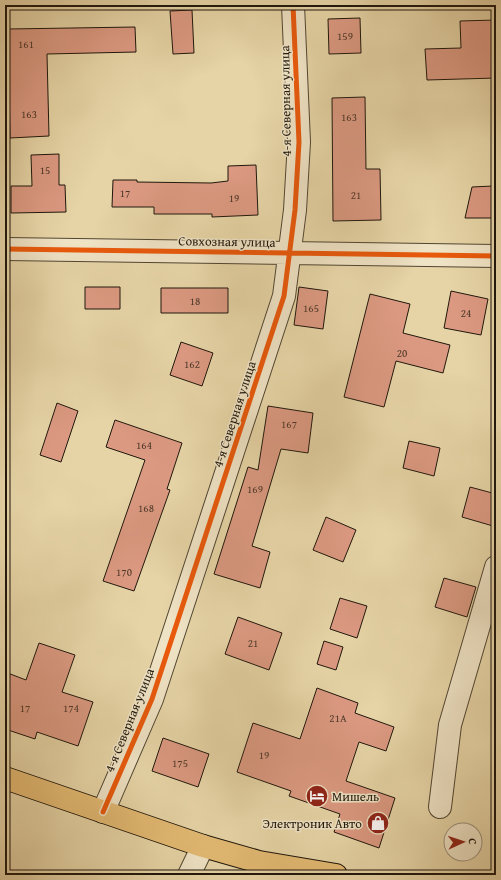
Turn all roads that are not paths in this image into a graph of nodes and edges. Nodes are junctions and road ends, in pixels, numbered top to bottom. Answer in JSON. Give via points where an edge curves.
{"nodes":[{"id":1,"x":293,"y":5,"type":"edge"},
{"id":2,"x":5,"y":249,"type":"edge"},
{"id":3,"x":290,"y":253,"type":"junction"},
{"id":4,"x":496,"y":256,"type":"edge"},
{"id":5,"x":496,"y":567,"type":"edge"},
{"id":6,"x":5,"y":778,"type":"edge"},
{"id":7,"x":440,"y":807,"type":"dead end"},
{"id":8,"x":103,"y":812,"type":"junction"},
{"id":9,"x":203,"y":846,"type":"junction"},
{"id":10,"x":294,"y":872,"type":"edge"},
{"id":11,"x":189,"y":875,"type":"edge"},
{"id":12,"x":336,"y":875,"type":"edge"}],
"edges":[{"from":1,"to":3,"type":"street","name":"4-я Северная улица","via":[[299,142]]},
{"from":2,"to":3,"type":"street","name":"Совхозная улица"},
{"from":3,"to":4,"type":"street","name":"Совхозная улица"},
{"from":3,"to":8,"type":"street","name":"4-я Северная улица","via":[[284,296],[154,692]]},
{"from":5,"to":7,"type":"street","via":[[450,725]]},
{"from":6,"to":8,"type":"main road"},
{"from":8,"to":9,"type":"main road"},
{"from":9,"to":10,"type":"main road"},
{"from":9,"to":11,"type":"street"},
{"from":10,"to":12,"type":"main road"}]}
